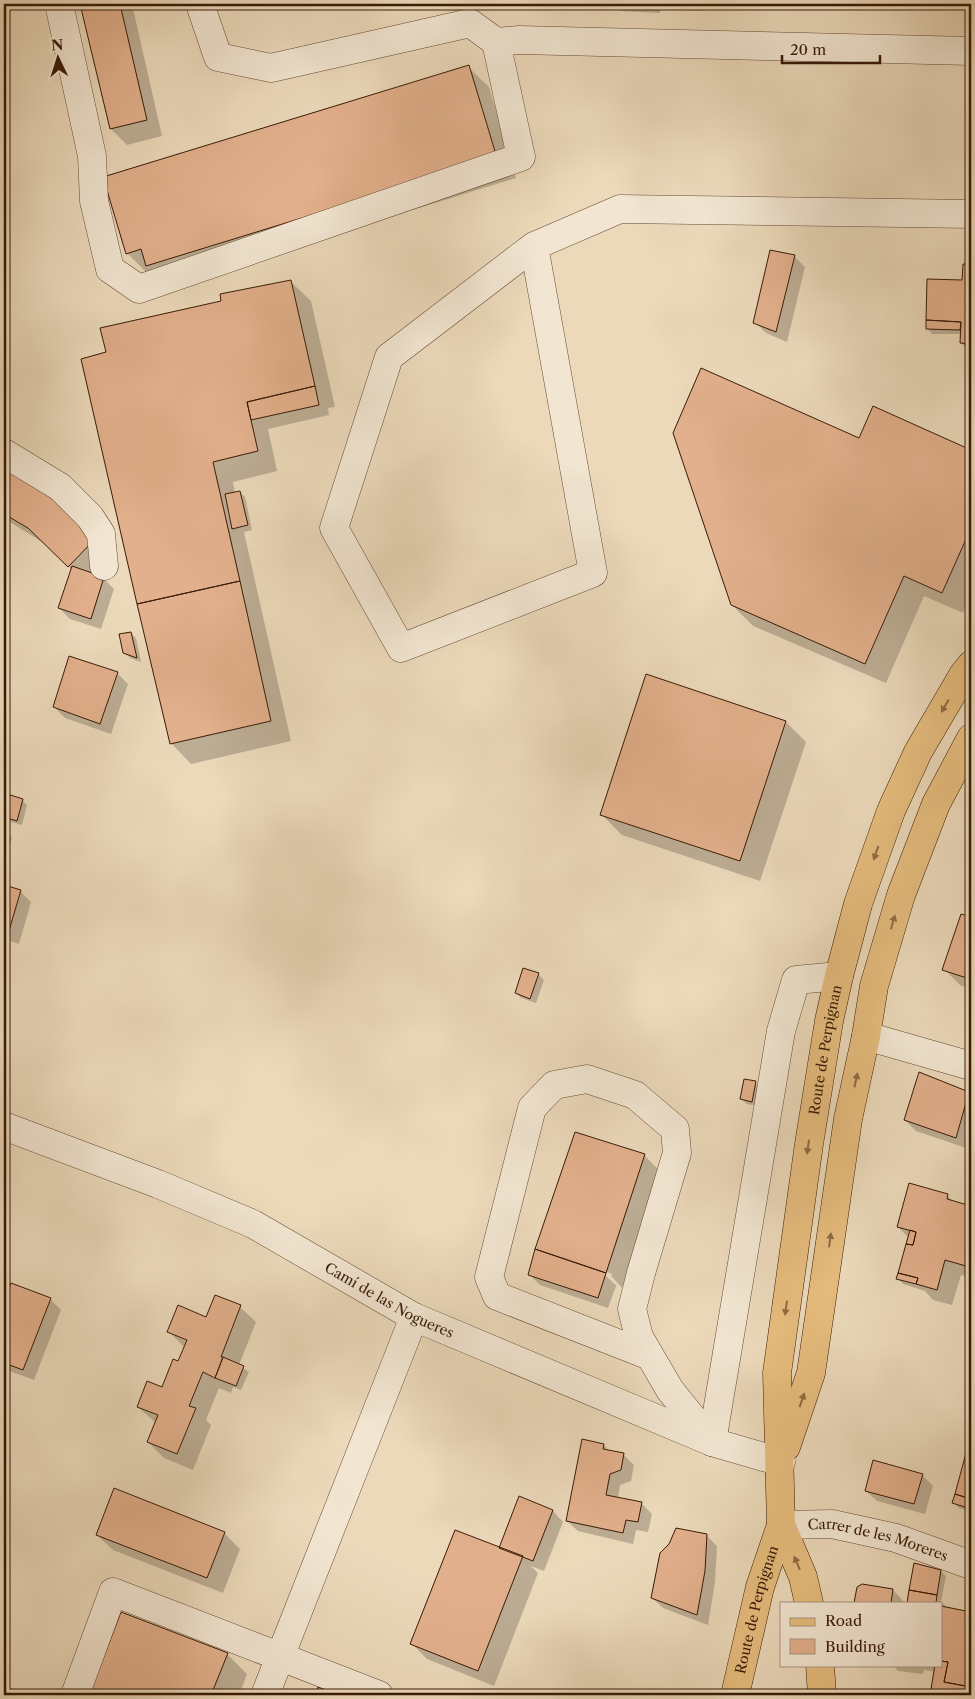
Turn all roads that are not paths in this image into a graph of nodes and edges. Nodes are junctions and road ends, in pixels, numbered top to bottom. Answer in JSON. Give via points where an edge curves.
{"nodes":[{"id":1,"x":59,"y":4,"type":"edge"},
{"id":2,"x":202,"y":4,"type":"edge"},
{"id":3,"x":496,"y":42,"type":"junction"},
{"id":4,"x":971,"y":51,"type":"edge"},
{"id":5,"x":971,"y":214,"type":"edge"},
{"id":6,"x":534,"y":246,"type":"junction"},
{"id":7,"x":4,"y":453,"type":"edge"},
{"id":8,"x":104,"y":566,"type":"dead end"},
{"id":9,"x":971,"y":665,"type":"edge"},
{"id":10,"x":971,"y":738,"type":"edge"},
{"id":11,"x":839,"y":976,"type":"junction"},
{"id":12,"x":866,"y":1036,"type":"junction"},
{"id":13,"x":971,"y":1066,"type":"edge"},
{"id":14,"x":4,"y":1126,"type":"edge"},
{"id":15,"x":414,"y":1317,"type":"junction"},
{"id":16,"x":650,"y":1356,"type":"junction"},
{"id":17,"x":712,"y":1442,"type":"junction"},
{"id":18,"x":781,"y":1462,"type":"junction"},
{"id":19,"x":781,"y":1525,"type":"junction"},
{"id":20,"x":971,"y":1565,"type":"edge"},
{"id":21,"x":809,"y":1602,"type":"edge"},
{"id":22,"x":280,"y":1656,"type":"junction"},
{"id":23,"x":820,"y":1666,"type":"edge"},
{"id":24,"x":75,"y":1695,"type":"edge"},
{"id":25,"x":265,"y":1695,"type":"edge"},
{"id":26,"x":379,"y":1695,"type":"edge"},
{"id":27,"x":735,"y":1695,"type":"edge"},
{"id":28,"x":822,"y":1695,"type":"edge"}],
"edges":[{"from":1,"to":3,"type":"street","via":[[92,156],[94,201],[110,269],[139,289],[520,157]]},
{"from":2,"to":3,"type":"street","via":[[218,57],[271,68],[470,23]]},
{"from":3,"to":4,"type":"street","via":[[538,40]]},
{"from":5,"to":6,"type":"street","via":[[620,209]]},
{"from":6,"to":6,"type":"street","via":[[389,357],[334,528],[401,648],[593,573]]},
{"from":7,"to":8,"type":"street","via":[[60,487],[90,517],[101,534]]},
{"from":9,"to":11,"type":"main road","name":"Route de Perpignan","one_way":true,"via":[[918,752],[891,811],[858,904]]},
{"from":12,"to":10,"type":"main road","name":"Route de Perpignan","one_way":true,"via":[[874,986],[901,894],[936,804]]},
{"from":11,"to":17,"type":"street","via":[[796,980],[781,1030]]},
{"from":11,"to":18,"type":"main road","name":"Route de Perpignan","one_way":true,"via":[[809,1144],[777,1373]]},
{"from":12,"to":13,"type":"street"},
{"from":18,"to":12,"type":"main road","name":"Route de Perpignan","one_way":true,"via":[[811,1373],[848,1118]]},
{"from":14,"to":15,"type":"street","name":"Camí de las Nogueres","via":[[253,1224]]},
{"from":15,"to":17,"type":"street","name":"Camí de las Nogueres"},
{"from":15,"to":22,"type":"street"},
{"from":16,"to":16,"type":"street","via":[[639,1337],[632,1309],[677,1153],[675,1129],[635,1095],[587,1079],[554,1085],[532,1108],[489,1277],[497,1296]]},
{"from":16,"to":17,"type":"street","via":[[670,1390]]},
{"from":17,"to":18,"type":"street","name":"Camí de las Nogueres"},
{"from":18,"to":19,"type":"main road","name":"Route de Perpignan"},
{"from":19,"to":20,"type":"street","name":"Carrer de les Moreres","via":[[842,1526],[896,1538]]},
{"from":21,"to":19,"type":"main road","name":"Route de Perpignan","one_way":true,"via":[[803,1577]]},
{"from":19,"to":27,"type":"main road","name":"Route de Perpignan","via":[[760,1586]]},
{"from":22,"to":24,"type":"street","via":[[113,1592]]},
{"from":22,"to":25,"type":"street"},
{"from":22,"to":26,"type":"street"},
{"from":23,"to":28,"type":"main road"}]}
